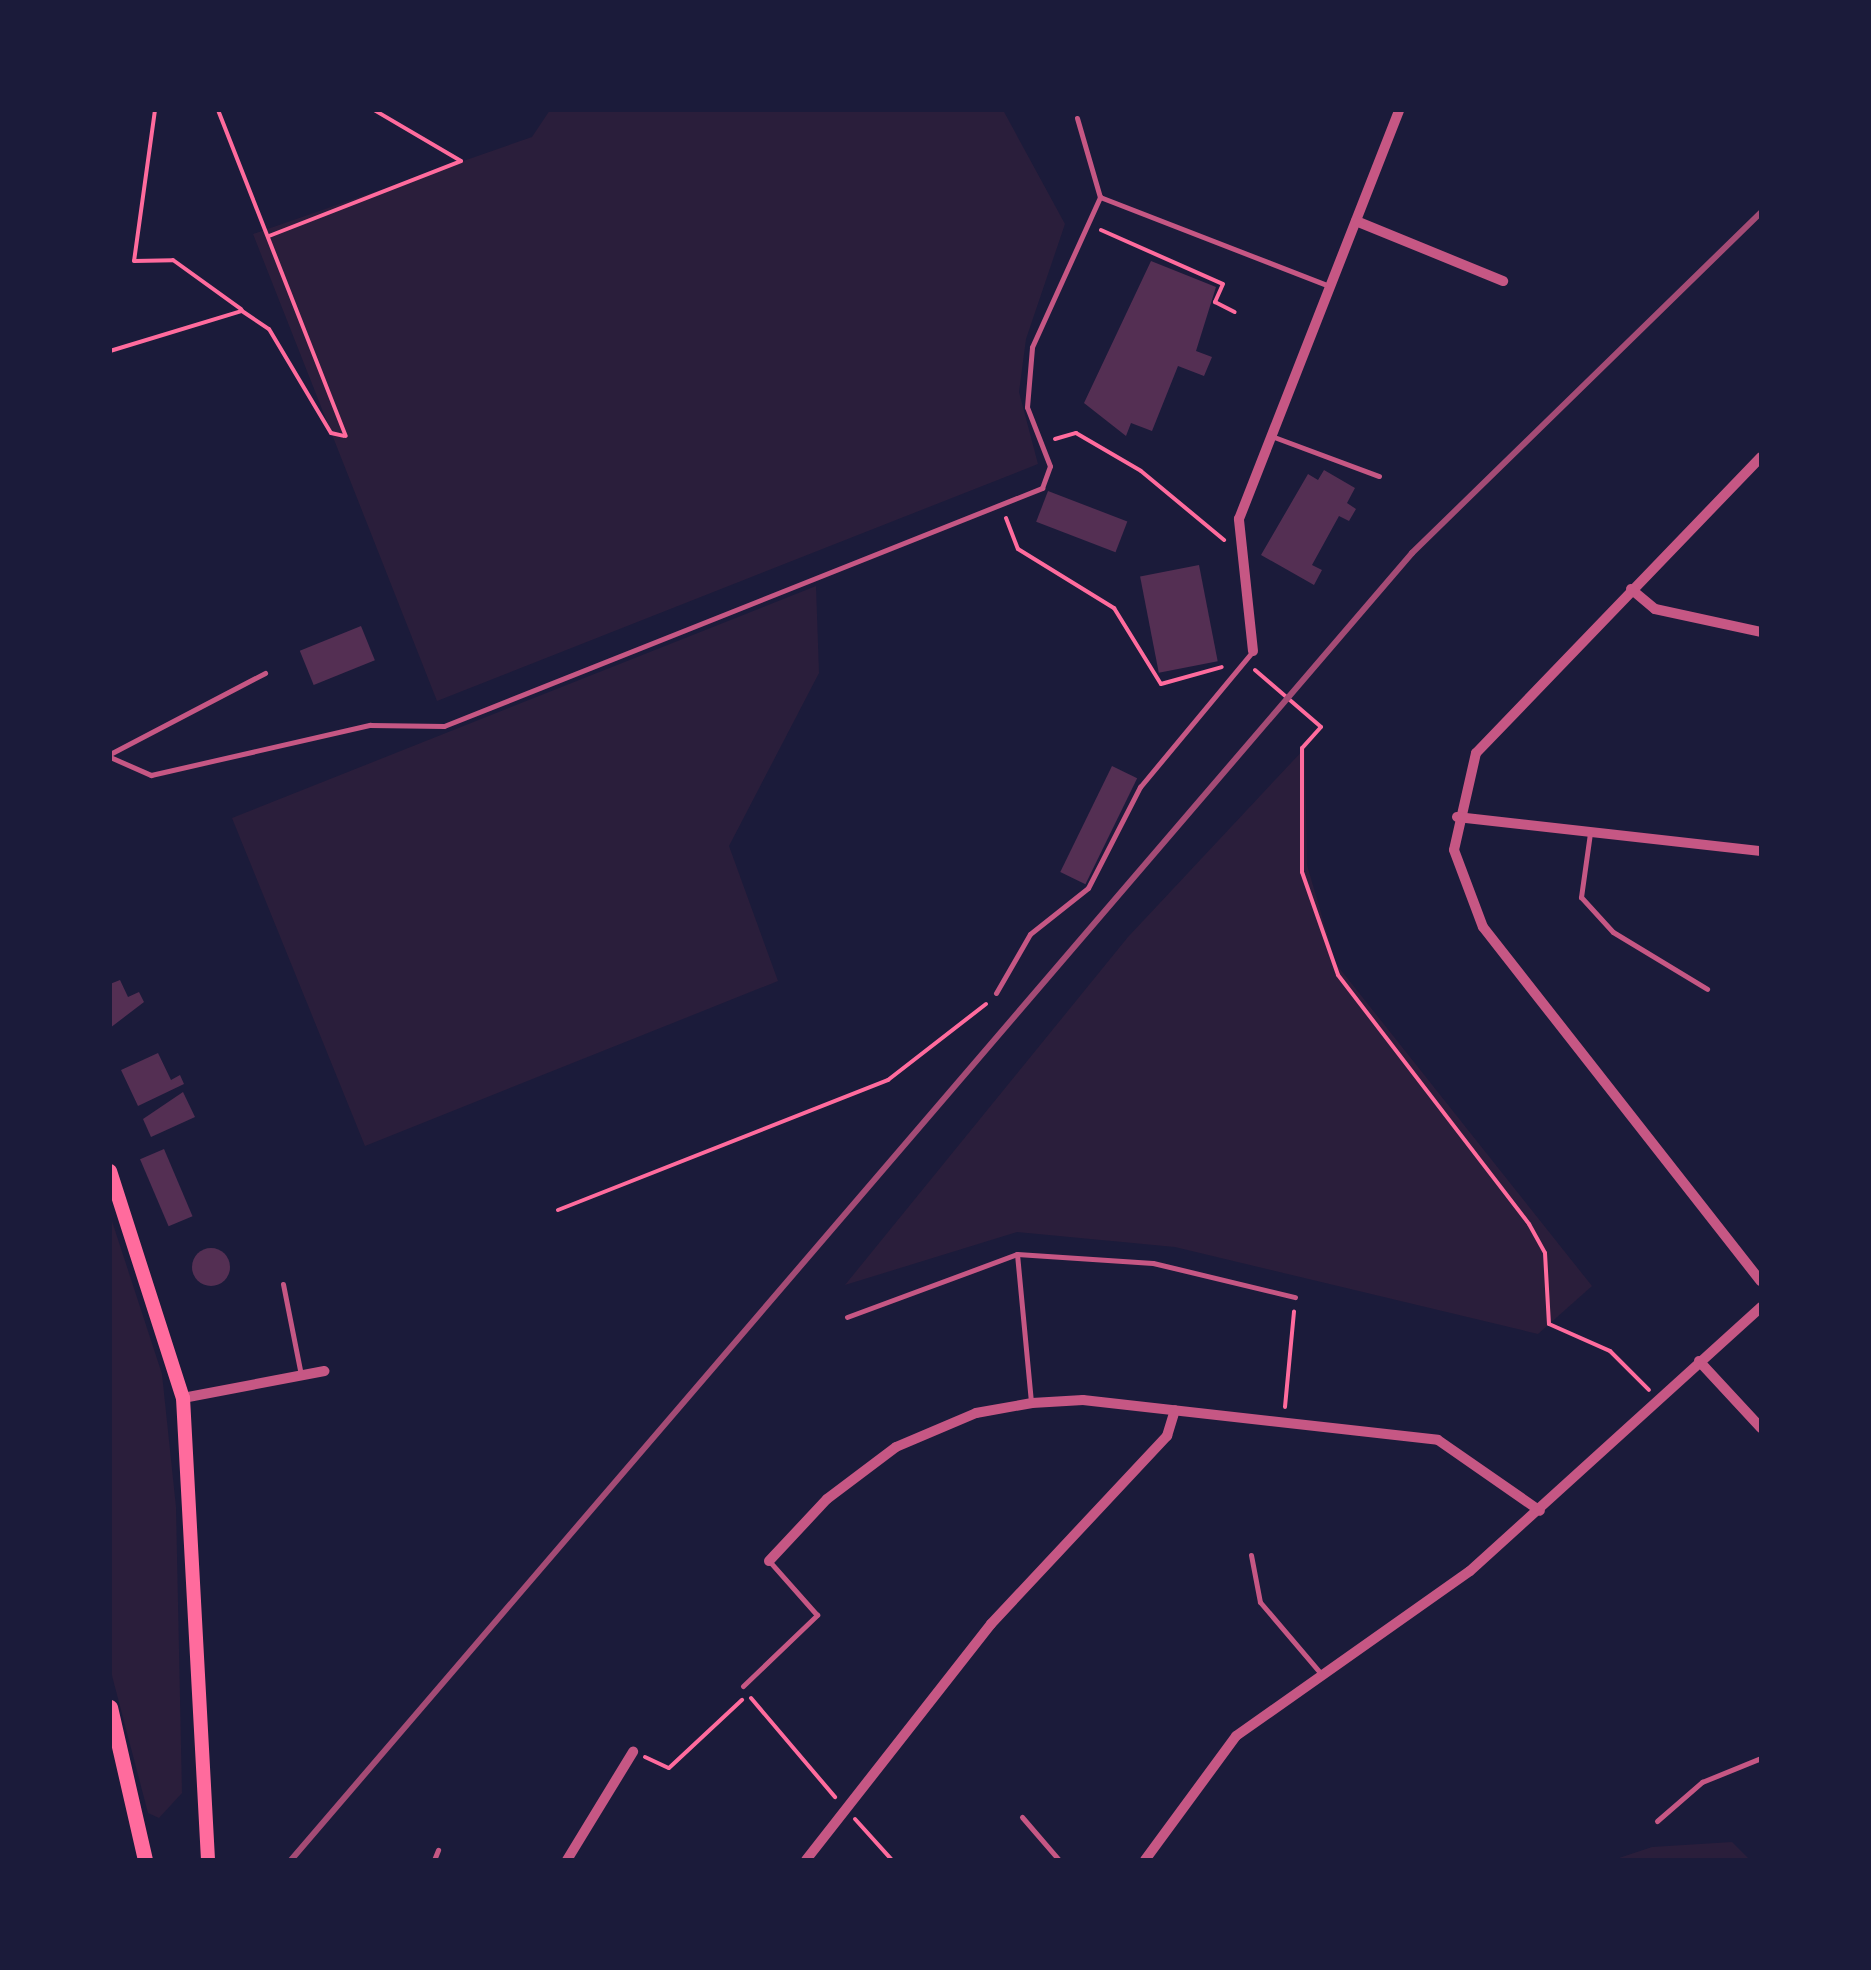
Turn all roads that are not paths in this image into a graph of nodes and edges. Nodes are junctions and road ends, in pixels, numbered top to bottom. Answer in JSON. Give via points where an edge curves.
{"nodes":[{"id":1,"x":1399,"y":110,"type":"edge"},
{"id":2,"x":1078,"y":118,"type":"dead end"},
{"id":3,"x":1100,"y":197,"type":"junction"},
{"id":4,"x":1356,"y":221,"type":"junction"},
{"id":5,"x":1503,"y":281,"type":"dead end"},
{"id":6,"x":1330,"y":286,"type":"junction"},
{"id":7,"x":1272,"y":436,"type":"junction"},
{"id":8,"x":1761,"y":456,"type":"edge"},
{"id":9,"x":1378,"y":476,"type":"dead end"},
{"id":10,"x":1631,"y":589,"type":"junction"},
{"id":11,"x":1761,"y":632,"type":"edge"},
{"id":12,"x":1253,"y":651,"type":"joint"},
{"id":13,"x":265,"y":673,"type":"dead end"},
{"id":14,"x":110,"y":755,"type":"edge"},
{"id":15,"x":1456,"y":817,"type":"junction"},
{"id":16,"x":1590,"y":833,"type":"junction"},
{"id":17,"x":1761,"y":851,"type":"edge"},
{"id":18,"x":1707,"y":989,"type":"dead end"},
{"id":19,"x":996,"y":993,"type":"road end"},
{"id":20,"x":110,"y":1171,"type":"edge"},
{"id":21,"x":1017,"y":1254,"type":"junction"},
{"id":22,"x":1761,"y":1282,"type":"edge"},
{"id":23,"x":283,"y":1284,"type":"dead end"},
{"id":24,"x":1295,"y":1297,"type":"road end"},
{"id":25,"x":1761,"y":1307,"type":"edge"},
{"id":26,"x":847,"y":1318,"type":"dead end"},
{"id":27,"x":1699,"y":1361,"type":"junction"},
{"id":28,"x":324,"y":1370,"type":"dead end"},
{"id":29,"x":301,"y":1375,"type":"junction"},
{"id":30,"x":183,"y":1398,"type":"junction"},
{"id":31,"x":1032,"y":1403,"type":"junction"},
{"id":32,"x":1175,"y":1410,"type":"junction"},
{"id":33,"x":1761,"y":1428,"type":"edge"},
{"id":34,"x":1540,"y":1511,"type":"junction"},
{"id":35,"x":1250,"y":1554,"type":"dead end"},
{"id":36,"x":769,"y":1561,"type":"joint"},
{"id":37,"x":1323,"y":1676,"type":"junction"},
{"id":38,"x":743,"y":1686,"type":"road end"},
{"id":39,"x":110,"y":1707,"type":"edge"},
{"id":40,"x":633,"y":1752,"type":"road end"},
{"id":41,"x":1761,"y":1758,"type":"edge"},
{"id":42,"x":1022,"y":1816,"type":"dead end"},
{"id":43,"x":1656,"y":1820,"type":"dead end"},
{"id":44,"x":438,"y":1850,"type":"dead end"},
{"id":45,"x":145,"y":1860,"type":"edge"},
{"id":46,"x":208,"y":1860,"type":"edge"},
{"id":47,"x":434,"y":1860,"type":"edge"},
{"id":48,"x":567,"y":1860,"type":"edge"},
{"id":49,"x":806,"y":1860,"type":"edge"},
{"id":50,"x":1060,"y":1860,"type":"edge"},
{"id":51,"x":1146,"y":1860,"type":"edge"}],
"edges":[{"from":1,"to":4,"type":"street"},
{"from":2,"to":3,"type":"lane"},
{"from":3,"to":6,"type":"lane"},
{"from":3,"to":14,"type":"lane","via":[[1032,346],[1027,407],[1051,479],[444,726],[352,728],[151,775]]},
{"from":4,"to":5,"type":"street"},
{"from":4,"to":6,"type":"street"},
{"from":6,"to":7,"type":"street"},
{"from":7,"to":9,"type":"lane"},
{"from":7,"to":12,"type":"street","via":[[1239,519],[1237,555]]},
{"from":8,"to":10,"type":"street"},
{"from":10,"to":11,"type":"street","via":[[1655,609]]},
{"from":10,"to":15,"type":"street","via":[[1476,753]]},
{"from":12,"to":19,"type":"lane","via":[[1140,787],[1088,888],[1030,934]]},
{"from":13,"to":14,"type":"lane"},
{"from":15,"to":16,"type":"street"},
{"from":15,"to":22,"type":"street","via":[[1462,887],[1483,927]]},
{"from":16,"to":17,"type":"street"},
{"from":16,"to":18,"type":"lane","via":[[1580,897],[1613,932]]},
{"from":20,"to":30,"type":"main road"},
{"from":21,"to":24,"type":"lane","via":[[1153,1263]]},
{"from":21,"to":26,"type":"lane"},
{"from":21,"to":31,"type":"lane"},
{"from":23,"to":29,"type":"lane"},
{"from":25,"to":27,"type":"street"},
{"from":27,"to":33,"type":"street"},
{"from":27,"to":34,"type":"street"},
{"from":28,"to":29,"type":"street"},
{"from":29,"to":30,"type":"street"},
{"from":30,"to":46,"type":"main road"},
{"from":31,"to":32,"type":"street"},
{"from":31,"to":36,"type":"street","via":[[976,1413],[896,1447],[827,1499]]},
{"from":32,"to":34,"type":"street","via":[[1438,1440]]},
{"from":32,"to":49,"type":"street","via":[[1167,1436],[992,1624]]},
{"from":34,"to":37,"type":"street"},
{"from":35,"to":37,"type":"lane","via":[[1260,1602]]},
{"from":36,"to":38,"type":"lane","via":[[817,1616]]},
{"from":37,"to":51,"type":"street","via":[[1214,1757]]},
{"from":39,"to":45,"type":"main road"},
{"from":40,"to":48,"type":"street"},
{"from":41,"to":43,"type":"lane","via":[[1702,1782]]},
{"from":42,"to":50,"type":"lane"},
{"from":44,"to":47,"type":"lane"}]}
